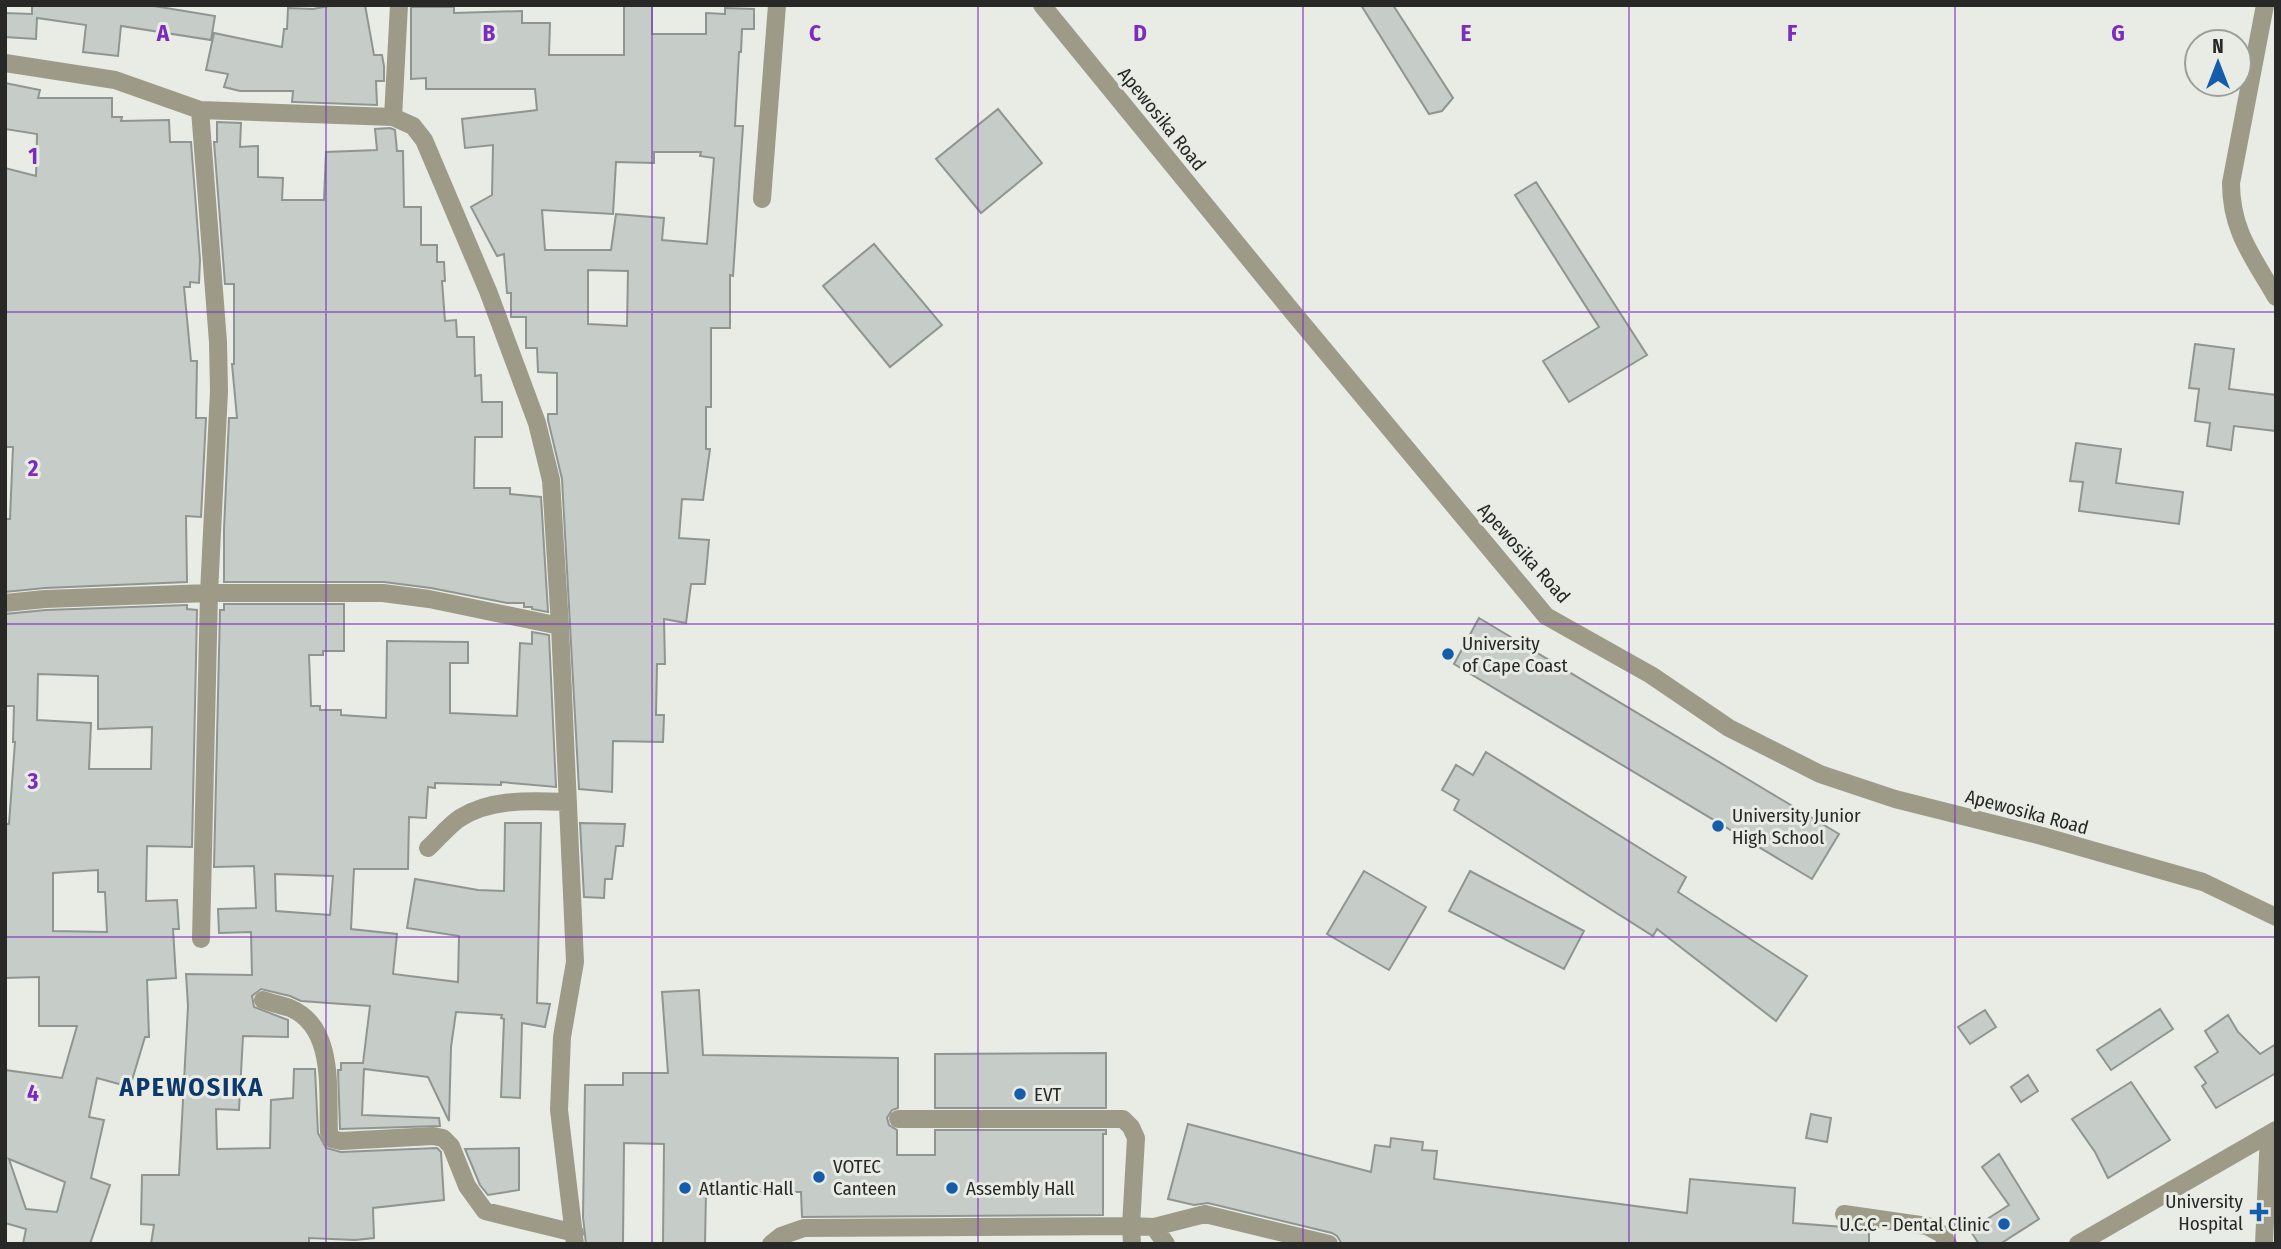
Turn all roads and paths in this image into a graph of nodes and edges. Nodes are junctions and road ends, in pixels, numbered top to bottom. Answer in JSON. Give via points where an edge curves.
{"nodes":[{"id":1,"x":399,"y":5,"type":"edge"},
{"id":2,"x":777,"y":5,"type":"edge"},
{"id":3,"x":1042,"y":5,"type":"edge"},
{"id":4,"x":2265,"y":5,"type":"edge"},
{"id":5,"x":5,"y":63,"type":"edge"},
{"id":6,"x":200,"y":110,"type":"junction"},
{"id":7,"x":393,"y":117,"type":"junction"},
{"id":8,"x":762,"y":199,"type":"dead end"},
{"id":9,"x":2276,"y":297,"type":"edge"},
{"id":10,"x":209,"y":593,"type":"junction"},
{"id":11,"x":5,"y":603,"type":"edge"},
{"id":12,"x":560,"y":626,"type":"junction"},
{"id":13,"x":568,"y":802,"type":"junction"},
{"id":14,"x":428,"y":848,"type":"dead end"},
{"id":15,"x":2276,"y":917,"type":"edge"},
{"id":16,"x":201,"y":939,"type":"dead end"},
{"id":17,"x":263,"y":1000,"type":"dead end"},
{"id":18,"x":898,"y":1119,"type":"dead end"},
{"id":19,"x":2272,"y":1132,"type":"edge"},
{"id":20,"x":1844,"y":1214,"type":"dead end"},
{"id":21,"x":1154,"y":1227,"type":"junction"},
{"id":22,"x":1131,"y":1235,"type":"edge"},
{"id":23,"x":575,"y":1238,"type":"edge"},
{"id":24,"x":771,"y":1244,"type":"edge"},
{"id":25,"x":1166,"y":1244,"type":"edge"},
{"id":26,"x":1329,"y":1244,"type":"edge"},
{"id":27,"x":1948,"y":1244,"type":"edge"},
{"id":28,"x":2078,"y":1244,"type":"edge"},
{"id":29,"x":2264,"y":1244,"type":"edge"}],
"edges":[{"from":1,"to":7,"type":"street"},
{"from":2,"to":8,"type":"street"},
{"from":3,"to":15,"type":"street","name":"Apewosika Road","via":[[1546,615],[1651,675],[1730,728],[1820,774],[1895,799],[2203,882]]},
{"from":4,"to":9,"type":"street","via":[[2231,183],[2231,205],[2238,230]]},
{"from":5,"to":6,"type":"street","via":[[115,80]]},
{"from":6,"to":7,"type":"street"},
{"from":6,"to":10,"type":"street","via":[[219,391]]},
{"from":7,"to":12,"type":"street","via":[[413,126],[431,156],[537,423],[551,480]]},
{"from":10,"to":11,"type":"street"},
{"from":10,"to":12,"type":"street","via":[[383,593]]},
{"from":10,"to":16,"type":"street"},
{"from":12,"to":13,"type":"street"},
{"from":13,"to":14,"type":"street","via":[[522,800],[489,806],[459,819]]},
{"from":13,"to":23,"type":"street","via":[[575,962],[562,1037],[559,1110]]},
{"from":17,"to":23,"type":"street","via":[[292,1009],[311,1024],[326,1053],[332,1139],[443,1138],[485,1211]]},
{"from":18,"to":22,"type":"street","via":[[1123,1119],[1136,1138]]},
{"from":19,"to":28,"type":"street"},
{"from":19,"to":29,"type":"street"},
{"from":20,"to":27,"type":"street","via":[[1927,1226],[1942,1234]]},
{"from":21,"to":22,"type":"street"},
{"from":21,"to":25,"type":"street"},
{"from":21,"to":26,"type":"street","via":[[1205,1214]]},
{"from":22,"to":24,"type":"street","via":[[804,1228]]}]}
